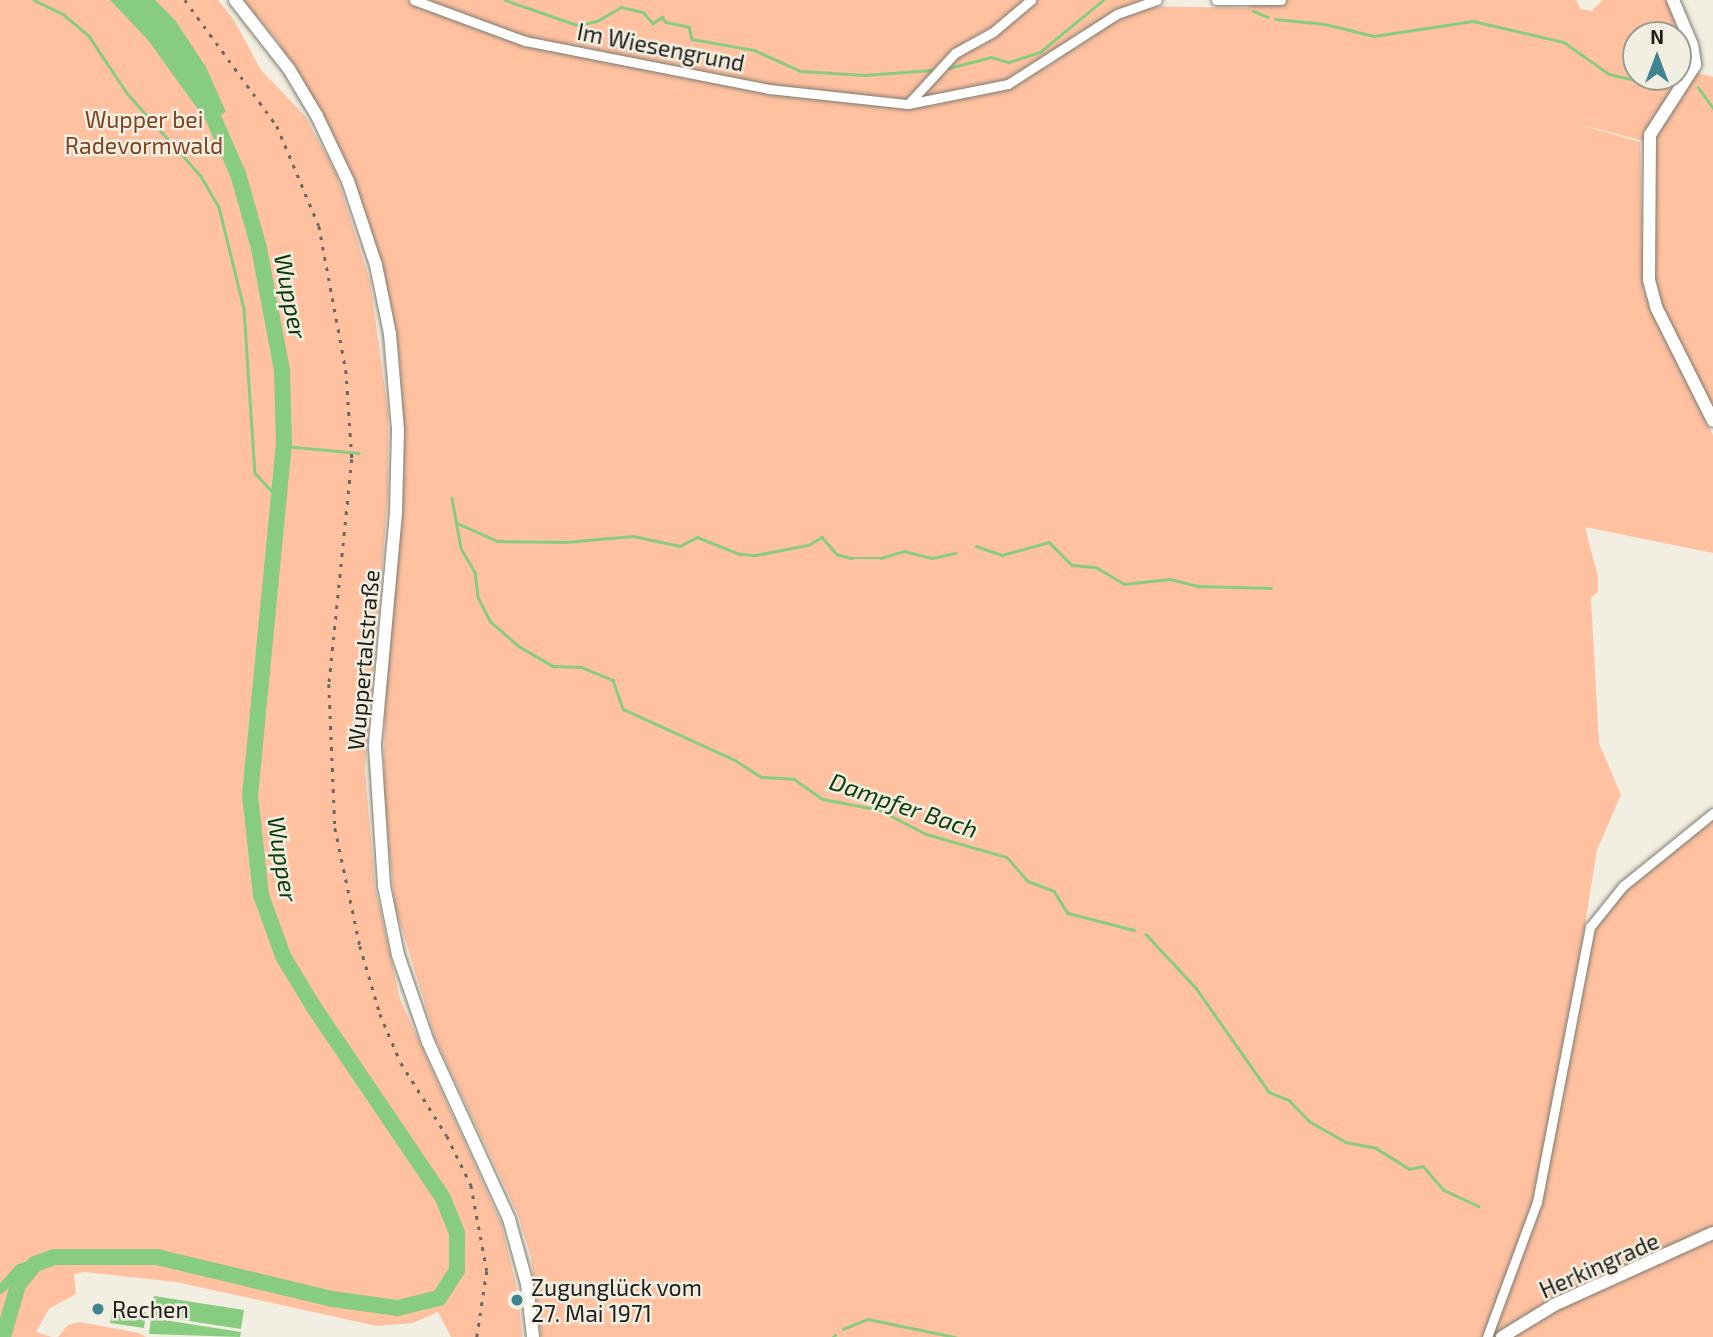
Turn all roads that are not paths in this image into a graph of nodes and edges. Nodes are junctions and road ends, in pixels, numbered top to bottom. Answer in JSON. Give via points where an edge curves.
{"nodes":[{"id":1,"x":234,"y":0,"type":"edge"},
{"id":2,"x":414,"y":0,"type":"edge"},
{"id":3,"x":1031,"y":0,"type":"edge"},
{"id":4,"x":1157,"y":0,"type":"edge"},
{"id":5,"x":1216,"y":0,"type":"edge"},
{"id":6,"x":1281,"y":0,"type":"edge"},
{"id":7,"x":1674,"y":0,"type":"edge"},
{"id":8,"x":908,"y":104,"type":"junction"},
{"id":9,"x":1713,"y":421,"type":"edge"},
{"id":10,"x":1713,"y":813,"type":"edge"},
{"id":11,"x":1713,"y":1233,"type":"edge"},
{"id":12,"x":533,"y":1337,"type":"edge"},
{"id":13,"x":1487,"y":1337,"type":"edge"},
{"id":14,"x":1503,"y":1337,"type":"edge"}],
"edges":[{"from":1,"to":12,"type":"main road","name":"Wuppertalstraße","via":[[277,52],[317,116],[348,181],[376,265],[390,334],[398,430],[396,513],[375,746],[384,886],[398,955],[428,1042],[513,1230],[527,1284]]},
{"from":2,"to":8,"type":"street","name":"Im Wiesengrund","via":[[525,41],[769,89]]},
{"from":3,"to":8,"type":"street","via":[[993,32],[956,53]]},
{"from":4,"to":8,"type":"street","name":"Im Wiesengrund","via":[[1117,14],[1008,84]]},
{"from":5,"to":6,"type":"street"},
{"from":7,"to":9,"type":"main road","via":[[1695,65],[1688,83],[1663,110],[1648,150],[1651,291]]},
{"from":10,"to":13,"type":"street","via":[[1623,886],[1590,927],[1537,1202]]},
{"from":11,"to":14,"type":"main road","name":"Herkingrade","via":[[1554,1305]]}]}
